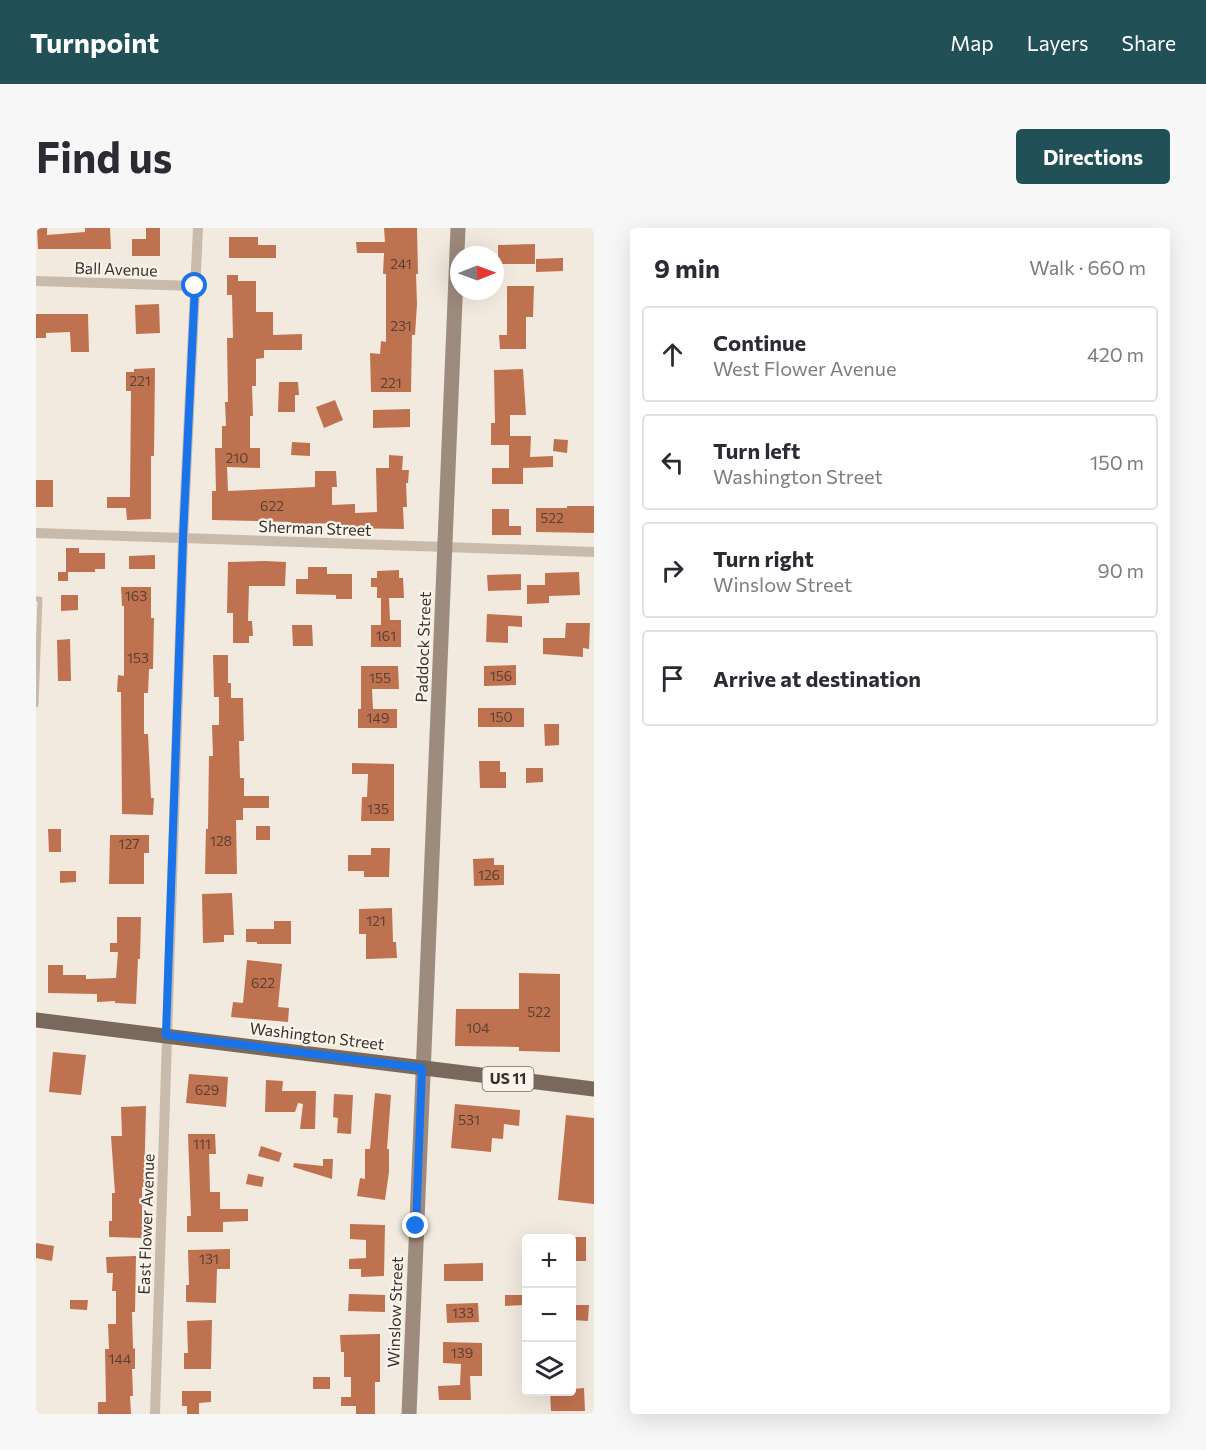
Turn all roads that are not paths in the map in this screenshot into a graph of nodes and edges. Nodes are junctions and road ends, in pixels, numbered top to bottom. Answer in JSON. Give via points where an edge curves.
{"nodes":[{"id":1,"x":198,"y":228,"type":"edge"},
{"id":2,"x":459,"y":228,"type":"edge"},
{"id":3,"x":36,"y":281,"type":"edge"},
{"id":4,"x":195,"y":286,"type":"junction"},
{"id":5,"x":36,"y":533,"type":"edge"},
{"id":6,"x":183,"y":538,"type":"junction"},
{"id":7,"x":445,"y":547,"type":"junction"},
{"id":8,"x":594,"y":552,"type":"edge"},
{"id":9,"x":36,"y":599,"type":"edge"},
{"id":10,"x":36,"y":705,"type":"edge"},
{"id":11,"x":36,"y":1020,"type":"edge"},
{"id":12,"x":166,"y":1035,"type":"junction"},
{"id":13,"x":422,"y":1068,"type":"junction"},
{"id":14,"x":594,"y":1089,"type":"edge"},
{"id":15,"x":154,"y":1414,"type":"edge"},
{"id":16,"x":409,"y":1414,"type":"edge"}],
"edges":[{"from":1,"to":4,"type":"street","name":"East Flower Avenue"},
{"from":2,"to":7,"type":"main road","name":"Paddock Street"},
{"from":3,"to":4,"type":"street","name":"Ball Avenue"},
{"from":4,"to":6,"type":"street","name":"East Flower Avenue"},
{"from":5,"to":6,"type":"street","name":"Sherman Street"},
{"from":6,"to":7,"type":"street","name":"Sherman Street"},
{"from":6,"to":12,"type":"street","name":"East Flower Avenue"},
{"from":7,"to":8,"type":"street","name":"Sherman Street"},
{"from":7,"to":13,"type":"main road","name":"Paddock Street"},
{"from":9,"to":10,"type":"lane","via":[[40,599]]},
{"from":11,"to":12,"type":"main road","name":"Washington Street","number":"US 11"},
{"from":12,"to":13,"type":"main road","name":"Washington Street","number":"US 11"},
{"from":12,"to":15,"type":"street","name":"East Flower Avenue"},
{"from":13,"to":14,"type":"main road","name":"Washington Street","number":"US 11"},
{"from":13,"to":16,"type":"main road","name":"Winslow Street"}]}
